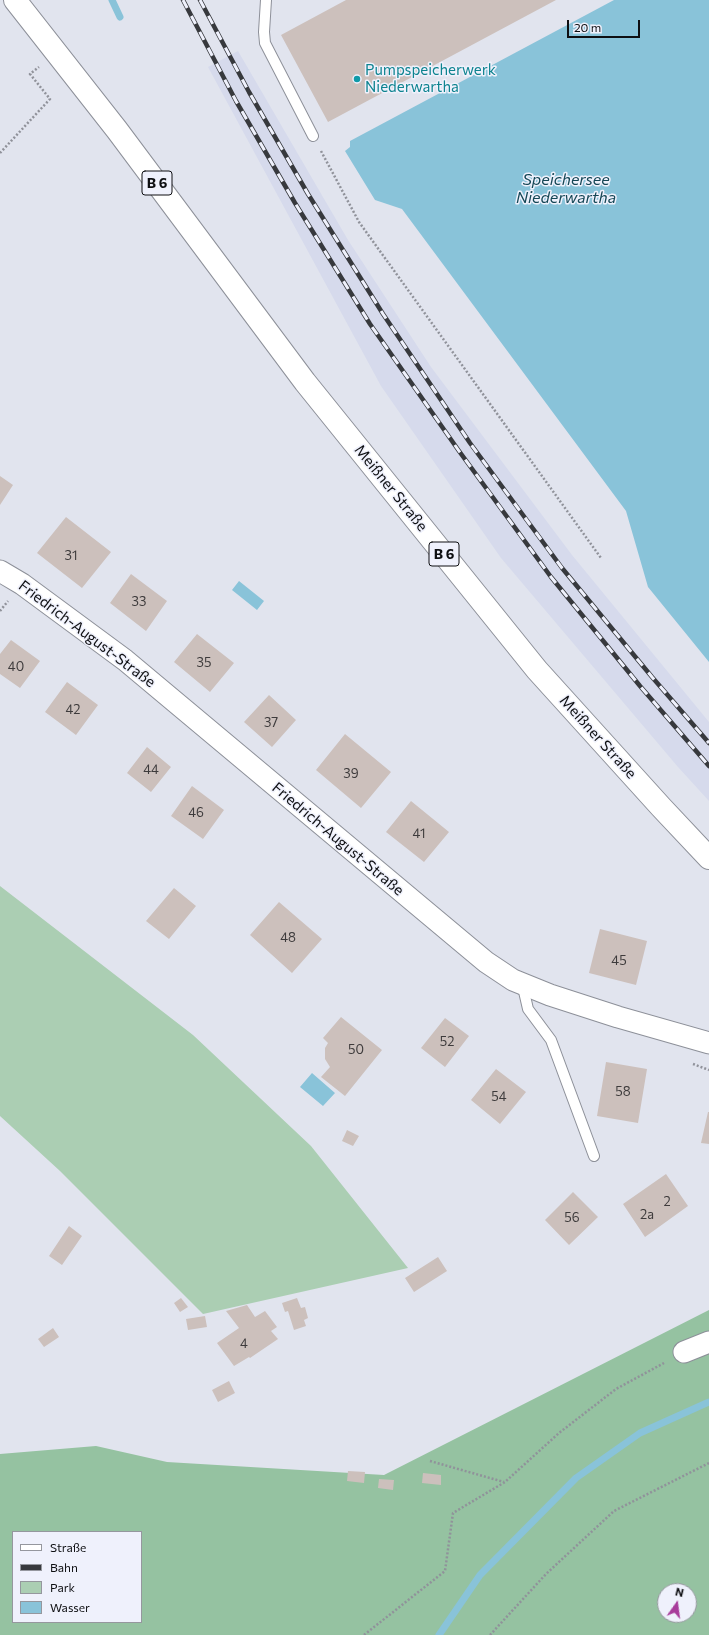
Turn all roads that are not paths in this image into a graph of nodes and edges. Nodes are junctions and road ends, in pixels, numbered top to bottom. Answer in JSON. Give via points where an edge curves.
{"nodes":[{"id":1,"x":15,"y":0,"type":"edge"},
{"id":2,"x":266,"y":0,"type":"edge"},
{"id":3,"x":313,"y":136,"type":"road end"},
{"id":4,"x":0,"y":571,"type":"edge"},
{"id":5,"x":709,"y":858,"type":"edge"},
{"id":6,"x":522,"y":983,"type":"junction"},
{"id":7,"x":709,"y":1043,"type":"edge"},
{"id":8,"x":594,"y":1156,"type":"dead end"},
{"id":9,"x":709,"y":1342,"type":"edge"},
{"id":10,"x":684,"y":1352,"type":"road end"}],
"edges":[{"from":1,"to":5,"type":"main road","name":"Meißner Straße","number":"B 6","via":[[117,130],[305,382],[537,670]]},
{"from":2,"to":3,"type":"lane","via":[[265,42]]},
{"from":4,"to":6,"type":"street","name":"Friedrich-August-Straße","via":[[22,584],[125,660],[457,939],[486,962]]},
{"from":6,"to":7,"type":"street","name":"Friedrich-August-Straße","via":[[589,1008]]},
{"from":6,"to":8,"type":"lane","via":[[528,1009],[552,1040]]},
{"from":9,"to":10,"type":"street"}]}
